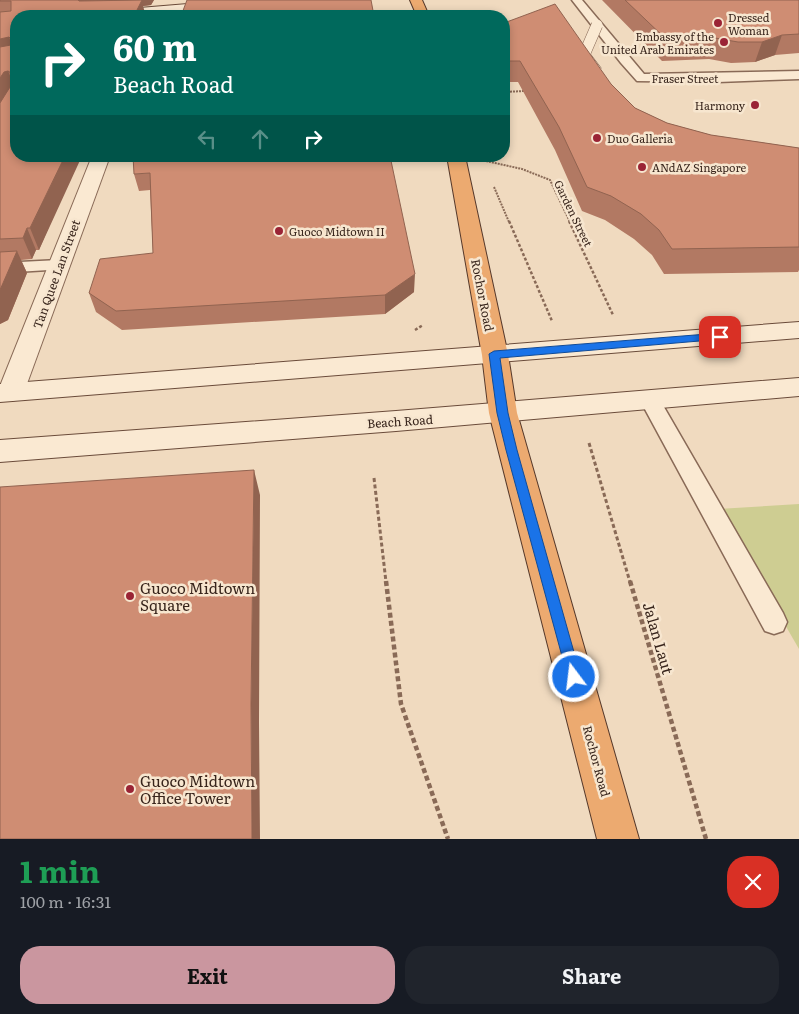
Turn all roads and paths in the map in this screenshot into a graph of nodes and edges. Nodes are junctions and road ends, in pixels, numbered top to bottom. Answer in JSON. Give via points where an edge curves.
{"nodes":[{"id":1,"x":281,"y":0,"type":"edge"},
{"id":2,"x":577,"y":0,"type":"edge"},
{"id":3,"x":187,"y":10,"type":"edge"},
{"id":4,"x":597,"y":24,"type":"junction"},
{"id":5,"x":799,"y":76,"type":"edge"},
{"id":6,"x":607,"y":84,"type":"edge"},
{"id":7,"x":524,"y":91,"type":"edge"},
{"id":8,"x":510,"y":92,"type":"edge"},
{"id":9,"x":99,"y":162,"type":"edge"},
{"id":10,"x":457,"y":162,"type":"edge"},
{"id":11,"x":484,"y":162,"type":"edge"},
{"id":12,"x":497,"y":162,"type":"edge"},
{"id":13,"x":487,"y":169,"type":"dead end"},
{"id":14,"x":494,"y":187,"type":"dead end"},
{"id":15,"x":58,"y":265,"type":"junction"},
{"id":16,"x":0,"y":268,"type":"edge"},
{"id":17,"x":604,"y":317,"type":"dead end"},
{"id":18,"x":560,"y":322,"type":"dead end"},
{"id":19,"x":799,"y":330,"type":"edge"},
{"id":20,"x":494,"y":354,"type":"junction"},
{"id":21,"x":799,"y":387,"type":"edge"},
{"id":22,"x":6,"y":392,"type":"edge"},
{"id":23,"x":650,"y":400,"type":"junction"},
{"id":24,"x":502,"y":413,"type":"junction"},
{"id":25,"x":589,"y":444,"type":"dead end"},
{"id":26,"x":0,"y":451,"type":"edge"},
{"id":27,"x":374,"y":478,"type":"dead end"},
{"id":28,"x":774,"y":622,"type":"dead end"},
{"id":29,"x":448,"y":839,"type":"edge"},
{"id":30,"x":618,"y":839,"type":"edge"},
{"id":31,"x":706,"y":839,"type":"edge"}],
"edges":[{"from":1,"to":3,"type":"main road"},
{"from":2,"to":4,"type":"lane","name":"Fraser Street"},
{"from":4,"to":5,"type":"lane","name":"Fraser Street","via":[[641,78]]},
{"from":4,"to":6,"type":"lane","bridge":true,"via":[[584,56]]},
{"from":7,"to":8,"type":"path"},
{"from":9,"to":15,"type":"main road","name":"Tan Quee Lan Street"},
{"from":10,"to":20,"type":"highway","name":"Rochor Road"},
{"from":11,"to":13,"type":"path"},
{"from":12,"to":17,"type":"path","name":"Garden Street","via":[[550,180],[613,316]]},
{"from":14,"to":18,"type":"path","via":[[552,322]]},
{"from":15,"to":16,"type":"lane"},
{"from":15,"to":22,"type":"main road","name":"Tan Quee Lan Street"},
{"from":19,"to":20,"type":"main road"},
{"from":20,"to":22,"type":"main road"},
{"from":20,"to":24,"type":"highway","name":"Rochor Road"},
{"from":21,"to":23,"type":"main road","name":"Beach Road"},
{"from":23,"to":24,"type":"main road","name":"Beach Road"},
{"from":23,"to":28,"type":"lane"},
{"from":24,"to":26,"type":"main road","name":"Beach Road"},
{"from":24,"to":30,"type":"highway","name":"Rochor Road"},
{"from":25,"to":31,"type":"path","name":"Jalan Laut"},
{"from":27,"to":29,"type":"path","via":[[402,704]]}]}
